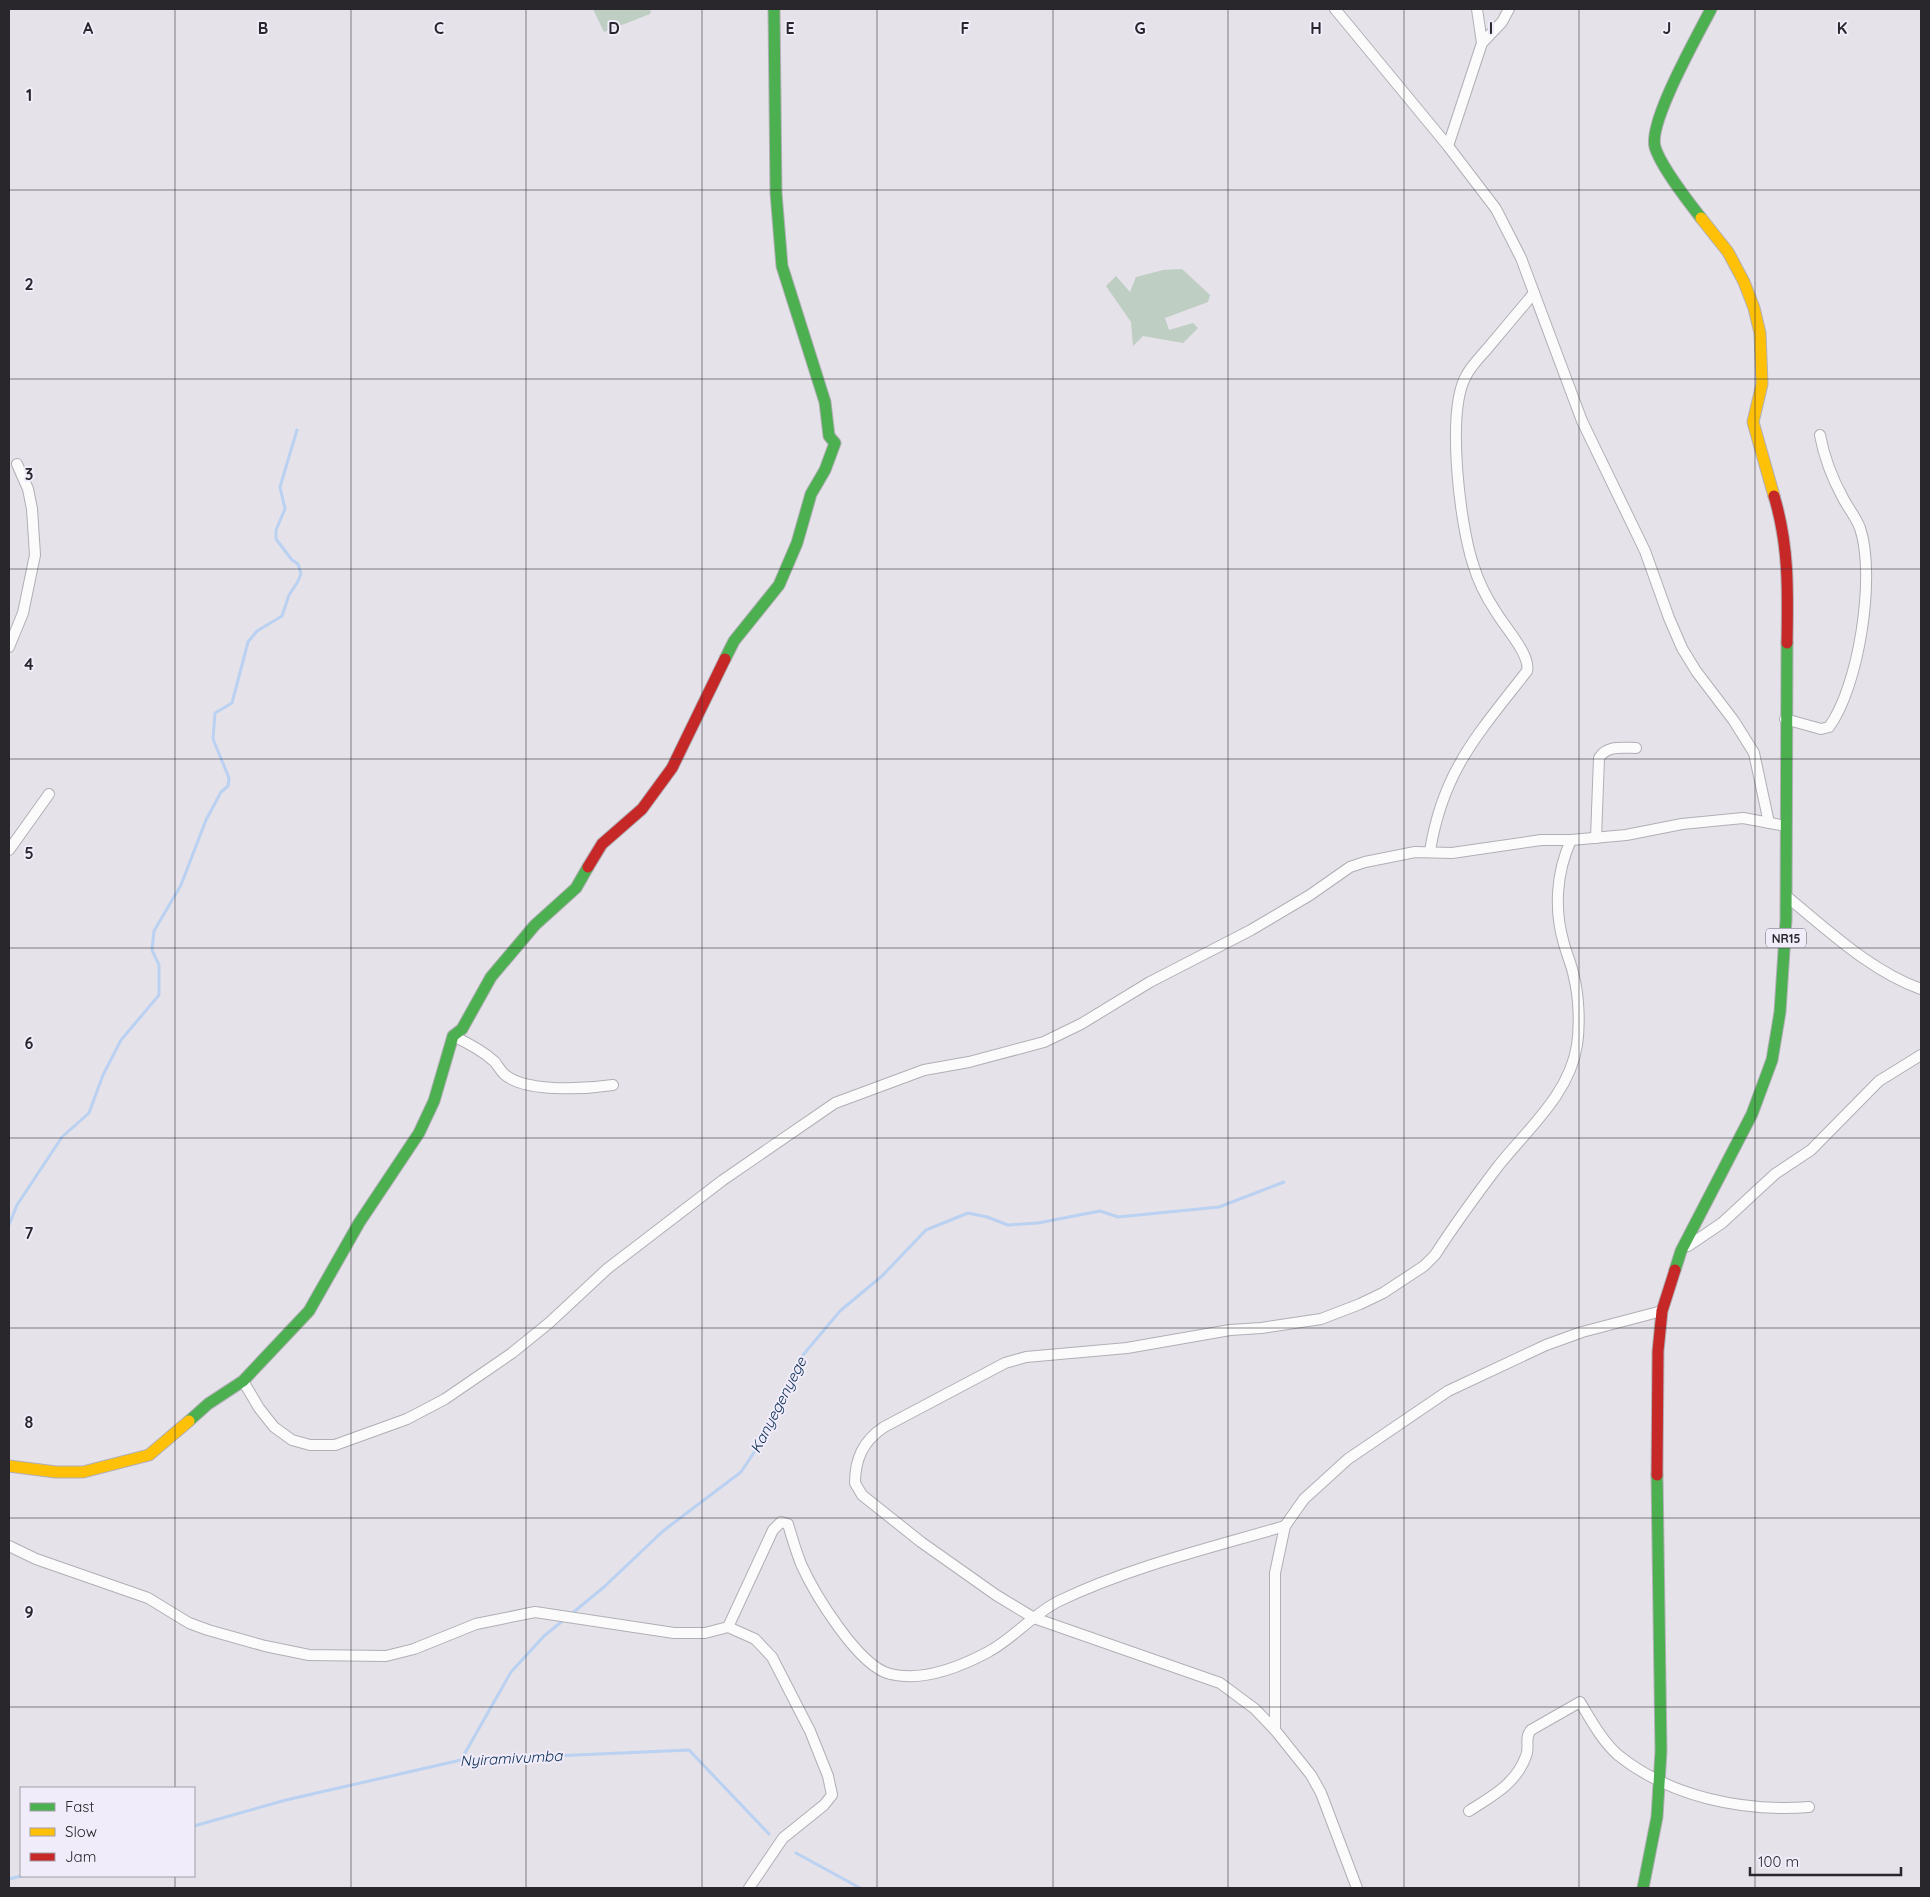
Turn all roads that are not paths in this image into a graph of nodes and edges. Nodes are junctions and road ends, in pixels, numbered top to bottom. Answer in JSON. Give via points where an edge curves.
{"nodes":[{"id":1,"x":774,"y":9,"type":"edge"},
{"id":2,"x":1335,"y":9,"type":"edge"},
{"id":3,"x":1477,"y":9,"type":"edge"},
{"id":4,"x":1509,"y":9,"type":"edge"},
{"id":5,"x":1711,"y":9,"type":"edge"},
{"id":6,"x":1482,"y":43,"type":"junction"},
{"id":7,"x":1448,"y":146,"type":"junction"},
{"id":8,"x":1534,"y":293,"type":"junction"},
{"id":9,"x":1820,"y":434,"type":"dead end"},
{"id":10,"x":16,"y":464,"type":"dead end"},
{"id":11,"x":9,"y":647,"type":"edge"},
{"id":12,"x":1785,"y":719,"type":"junction"},
{"id":13,"x":1636,"y":748,"type":"dead end"},
{"id":14,"x":49,"y":794,"type":"dead end"},
{"id":15,"x":1769,"y":822,"type":"junction"},
{"id":16,"x":1786,"y":826,"type":"junction"},
{"id":17,"x":1596,"y":838,"type":"junction"},
{"id":18,"x":1571,"y":840,"type":"junction"},
{"id":19,"x":9,"y":850,"type":"edge"},
{"id":20,"x":1430,"y":851,"type":"junction"},
{"id":21,"x":1786,"y":896,"type":"junction"},
{"id":22,"x":1921,"y":989,"type":"edge"},
{"id":23,"x":453,"y":1036,"type":"junction"},
{"id":24,"x":1921,"y":1055,"type":"edge"},
{"id":25,"x":612,"y":1085,"type":"dead end"},
{"id":26,"x":1681,"y":1251,"type":"junction"},
{"id":27,"x":1662,"y":1311,"type":"junction"},
{"id":28,"x":243,"y":1381,"type":"junction"},
{"id":29,"x":9,"y":1466,"type":"edge"},
{"id":30,"x":1285,"y":1526,"type":"junction"},
{"id":31,"x":9,"y":1546,"type":"edge"},
{"id":32,"x":1034,"y":1618,"type":"junction"},
{"id":33,"x":728,"y":1628,"type":"junction"},
{"id":34,"x":1275,"y":1730,"type":"junction"},
{"id":35,"x":1659,"y":1780,"type":"junction"},
{"id":36,"x":1809,"y":1807,"type":"dead end"},
{"id":37,"x":1469,"y":1811,"type":"dead end"},
{"id":38,"x":749,"y":1888,"type":"edge"},
{"id":39,"x":1357,"y":1888,"type":"edge"},
{"id":40,"x":1643,"y":1888,"type":"edge"}],
"edges":[{"from":1,"to":23,"type":"main road","via":[[776,193],[782,266],[825,402],[829,436],[835,443],[811,494],[779,585],[734,641],[672,768],[642,809],[602,844],[576,888],[506,957],[490,977],[462,1029]]},
{"from":2,"to":7,"type":"street"},
{"from":3,"to":6,"type":"street"},
{"from":4,"to":6,"type":"street","via":[[1502,22]]},
{"from":5,"to":12,"type":"main road","number":"NR15","via":[[1664,105],[1657,123],[1655,146],[1681,193],[1728,252],[1744,282],[1758,324],[1762,384],[1753,422],[1783,525],[1788,568]]},
{"from":6,"to":7,"type":"street"},
{"from":7,"to":8,"type":"street","via":[[1496,209]]},
{"from":8,"to":15,"type":"street","via":[[1582,422],[1645,551],[1682,648],[1754,754]]},
{"from":8,"to":20,"type":"street","via":[[1466,375],[1457,408],[1456,435],[1472,562],[1480,584],[1525,655],[1527,671],[1460,760],[1438,808]]},
{"from":9,"to":12,"type":"street","via":[[1826,462],[1860,528],[1865,591],[1861,630],[1851,678],[1829,727]]},
{"from":10,"to":11,"type":"street","via":[[28,489],[35,555],[23,613]]},
{"from":12,"to":16,"type":"main road","number":"NR15"},
{"from":13,"to":17,"type":"street","via":[[1610,748],[1599,758]]},
{"from":14,"to":19,"type":"street"},
{"from":15,"to":16,"type":"street"},
{"from":15,"to":17,"type":"street","via":[[1743,818],[1707,821]]},
{"from":16,"to":21,"type":"main road","number":"NR15"},
{"from":17,"to":18,"type":"street"},
{"from":18,"to":20,"type":"street","via":[[1540,840],[1452,853]]},
{"from":18,"to":32,"type":"street","via":[[1560,872],[1558,892],[1560,930],[1575,978],[1578,1031],[1574,1060],[1568,1076],[1534,1125],[1424,1266],[1383,1293],[1306,1323],[1230,1330],[1119,1349],[1082,1350],[1015,1359],[884,1427],[862,1447],[855,1476],[856,1488],[862,1495],[921,1542]]},
{"from":20,"to":28,"type":"street","via":[[1350,867],[1251,930],[1044,1042],[924,1070],[835,1103],[724,1180],[607,1269],[512,1353],[445,1399],[407,1419],[335,1445],[310,1445],[292,1440],[274,1428]]},
{"from":21,"to":22,"type":"street","via":[[1849,947],[1897,978]]},
{"from":21,"to":26,"type":"main road","number":"NR15","via":[[1784,972],[1772,1060],[1752,1114]]},
{"from":23,"to":25,"type":"street","via":[[476,1047],[505,1075],[523,1084],[579,1090]]},
{"from":23,"to":28,"type":"main road","via":[[434,1101],[419,1134],[359,1223],[319,1296]]},
{"from":24,"to":26,"type":"street","via":[[1879,1081],[1812,1150],[1775,1174],[1722,1223]]},
{"from":26,"to":27,"type":"main road","number":"NR15"},
{"from":27,"to":30,"type":"street","via":[[1546,1345],[1448,1391],[1348,1459],[1304,1499]]},
{"from":27,"to":35,"type":"main road","number":"NR15","via":[[1656,1413]]},
{"from":28,"to":29,"type":"main road","via":[[208,1404],[149,1454],[83,1472]]},
{"from":30,"to":32,"type":"street","via":[[1087,1588],[1057,1602]]},
{"from":30,"to":34,"type":"street","via":[[1275,1573]]},
{"from":31,"to":33,"type":"street","via":[[36,1559],[148,1598],[198,1627],[309,1655],[386,1656],[414,1649],[476,1624],[535,1612],[674,1633],[705,1633]]},
{"from":32,"to":33,"type":"street","via":[[990,1650],[942,1672],[890,1674],[874,1666],[856,1649],[822,1603],[801,1563],[788,1524],[782,1522],[773,1530]]},
{"from":32,"to":34,"type":"street","via":[[1220,1683],[1255,1709]]},
{"from":33,"to":38,"type":"street","via":[[755,1639],[772,1657],[810,1731],[831,1788],[829,1800],[783,1838]]},
{"from":34,"to":39,"type":"street","via":[[1318,1787]]},
{"from":35,"to":36,"type":"street","via":[[1726,1804],[1781,1809]]},
{"from":35,"to":37,"type":"street","via":[[1617,1754],[1580,1702],[1531,1730],[1527,1737],[1528,1753],[1515,1777],[1503,1789]]},
{"from":35,"to":40,"type":"main road","number":"NR15"}]}
